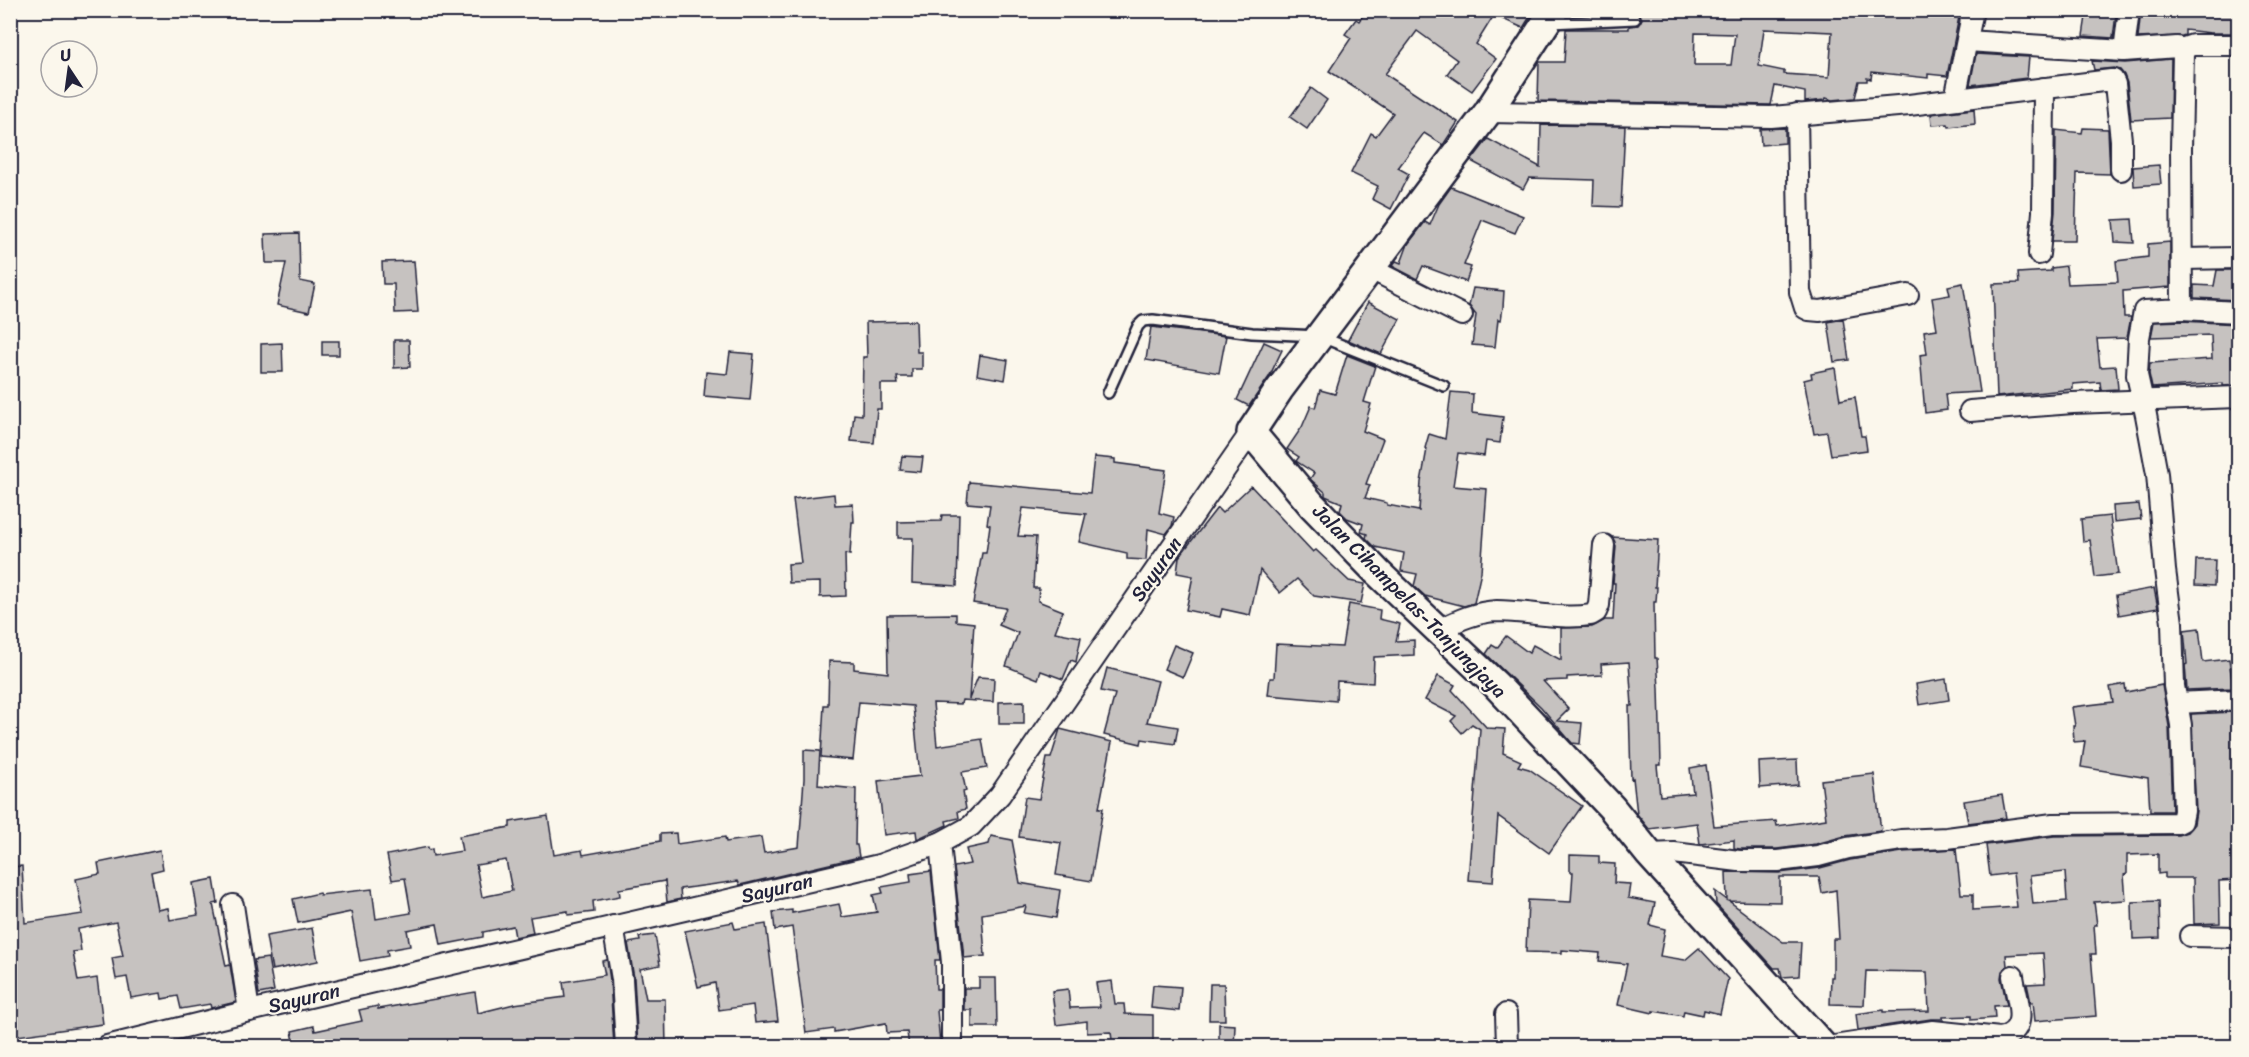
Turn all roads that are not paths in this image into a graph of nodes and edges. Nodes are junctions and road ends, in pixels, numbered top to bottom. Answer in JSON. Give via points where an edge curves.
{"nodes":[{"id":1,"x":1973,"y":10,"type":"edge"},
{"id":2,"x":2129,"y":10,"type":"edge"},
{"id":3,"x":1549,"y":17,"type":"edge"},
{"id":4,"x":1635,"y":19,"type":"dead end"},
{"id":5,"x":1967,"y":41,"type":"junction"},
{"id":6,"x":2238,"y":45,"type":"edge"},
{"id":7,"x":2181,"y":49,"type":"junction"},
{"id":8,"x":2124,"y":51,"type":"junction"},
{"id":9,"x":2044,"y":88,"type":"junction"},
{"id":10,"x":1955,"y":99,"type":"junction"},
{"id":11,"x":1488,"y":112,"type":"junction"},
{"id":12,"x":1797,"y":114,"type":"junction"},
{"id":13,"x":2121,"y":170,"type":"dead end"},
{"id":14,"x":2040,"y":254,"type":"dead end"},
{"id":15,"x":2238,"y":258,"type":"edge"},
{"id":16,"x":2183,"y":259,"type":"junction"},
{"id":17,"x":1371,"y":269,"type":"junction"},
{"id":18,"x":1908,"y":295,"type":"dead end"},
{"id":19,"x":2182,"y":309,"type":"junction"},
{"id":20,"x":2238,"y":312,"type":"edge"},
{"id":21,"x":1462,"y":315,"type":"dead end"},
{"id":22,"x":1319,"y":336,"type":"junction"},
{"id":23,"x":1444,"y":386,"type":"dead end"},
{"id":24,"x":1108,"y":393,"type":"dead end"},
{"id":25,"x":2238,"y":397,"type":"edge"},
{"id":26,"x":2142,"y":401,"type":"junction"},
{"id":27,"x":1970,"y":411,"type":"dead end"},
{"id":28,"x":1251,"y":432,"type":"junction"},
{"id":29,"x":1604,"y":545,"type":"dead end"},
{"id":30,"x":1438,"y":630,"type":"junction"},
{"id":31,"x":2238,"y":700,"type":"edge"},
{"id":32,"x":2177,"y":703,"type":"junction"},
{"id":33,"x":940,"y":843,"type":"junction"},
{"id":34,"x":1649,"y":854,"type":"junction"},
{"id":35,"x":233,"y":905,"type":"dead end"},
{"id":36,"x":613,"y":926,"type":"junction"},
{"id":37,"x":2190,"y":936,"type":"dead end"},
{"id":38,"x":2238,"y":937,"type":"edge"},
{"id":39,"x":2013,"y":976,"type":"dead end"},
{"id":40,"x":249,"y":1011,"type":"junction"},
{"id":41,"x":1506,"y":1014,"type":"dead end"},
{"id":42,"x":107,"y":1047,"type":"edge"},
{"id":43,"x":626,"y":1047,"type":"edge"},
{"id":44,"x":952,"y":1047,"type":"edge"},
{"id":45,"x":1507,"y":1047,"type":"edge"},
{"id":46,"x":1823,"y":1047,"type":"edge"},
{"id":47,"x":1834,"y":1047,"type":"edge"}],
"edges":[{"from":1,"to":5,"type":"street"},
{"from":2,"to":8,"type":"street"},
{"from":3,"to":4,"type":"lane"},
{"from":3,"to":11,"type":"main road"},
{"from":5,"to":8,"type":"street"},
{"from":5,"to":10,"type":"street"},
{"from":6,"to":7,"type":"street","via":[[2193,45]]},
{"from":7,"to":8,"type":"street"},
{"from":7,"to":16,"type":"street"},
{"from":9,"to":10,"type":"street"},
{"from":9,"to":13,"type":"street","via":[[2113,80]]},
{"from":9,"to":14,"type":"street"},
{"from":10,"to":12,"type":"street"},
{"from":11,"to":12,"type":"street"},
{"from":11,"to":17,"type":"main road"},
{"from":12,"to":18,"type":"street","via":[[1800,292],[1805,308],[1820,311]]},
{"from":15,"to":16,"type":"street"},
{"from":16,"to":19,"type":"street"},
{"from":17,"to":21,"type":"street"},
{"from":17,"to":22,"type":"main road"},
{"from":19,"to":20,"type":"street"},
{"from":19,"to":26,"type":"street","via":[[2144,310],[2137,375]]},
{"from":22,"to":23,"type":"lane"},
{"from":22,"to":24,"type":"lane","via":[[1143,321]]},
{"from":22,"to":28,"type":"main road"},
{"from":25,"to":26,"type":"street"},
{"from":26,"to":27,"type":"street"},
{"from":26,"to":32,"type":"street","via":[[2157,474]]},
{"from":28,"to":30,"type":"main road","name":"Jalan Cihampelas-Tanjungjaya","via":[[1312,505]]},
{"from":28,"to":33,"type":"street","name":"Sayuran","via":[[1000,795],[971,826]]},
{"from":29,"to":30,"type":"street","via":[[1599,605],[1591,615],[1495,611],[1471,615]]},
{"from":30,"to":34,"type":"main road","name":"Jalan Cihampelas-Tanjungjaya","via":[[1496,685]]},
{"from":31,"to":32,"type":"street"},
{"from":32,"to":34,"type":"street","via":[[2184,811],[2184,818],[2178,823],[2053,824],[1901,840],[1778,861]]},
{"from":33,"to":36,"type":"street","name":"Sayuran","via":[[879,865]]},
{"from":33,"to":44,"type":"street","via":[[952,962]]},
{"from":34,"to":46,"type":"main road","name":"Jalan Cihampelas-Tanjungjaya"},
{"from":35,"to":40,"type":"street"},
{"from":36,"to":40,"type":"street","name":"Sayuran"},
{"from":36,"to":43,"type":"street","via":[[622,979]]},
{"from":37,"to":38,"type":"street"},
{"from":39,"to":47,"type":"street","via":[[2020,1010],[2019,1022],[2011,1035],[2000,1038],[1933,1031]]},
{"from":40,"to":42,"type":"street","name":"Sayuran"},
{"from":41,"to":45,"type":"street"}]}
